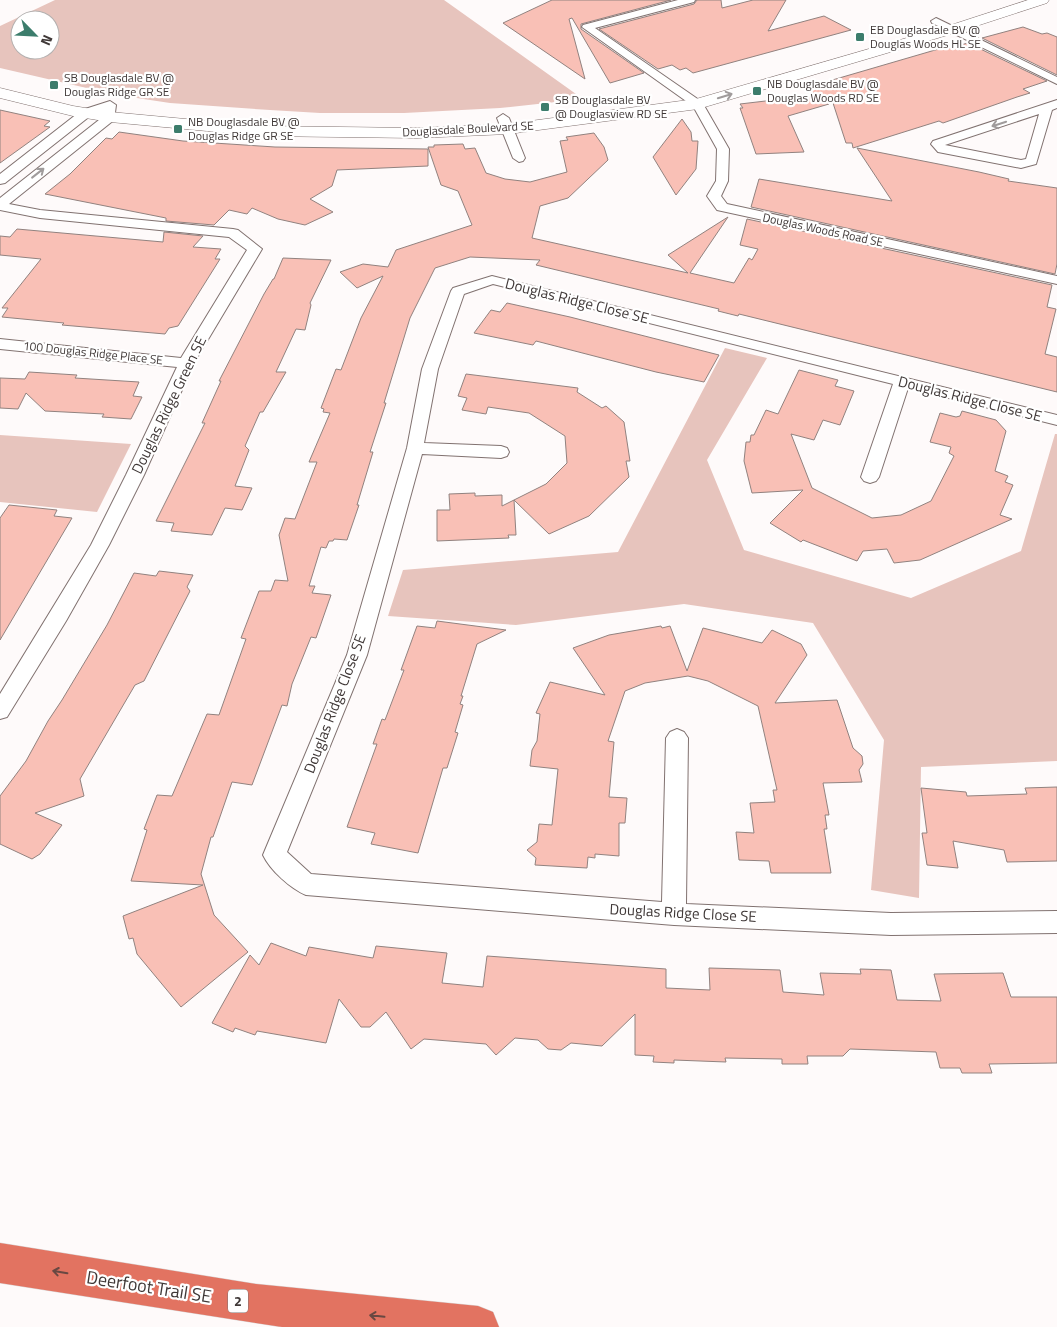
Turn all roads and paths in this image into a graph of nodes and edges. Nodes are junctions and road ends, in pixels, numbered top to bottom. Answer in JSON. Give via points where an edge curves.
{"nodes":[{"id":1,"x":690,"y":0,"type":"edge"},
{"id":2,"x":1009,"y":0,"type":"edge"},
{"id":3,"x":1042,"y":0,"type":"edge"},
{"id":4,"x":936,"y":21,"type":"junction"},
{"id":5,"x":953,"y":29,"type":"junction"},
{"id":6,"x":1057,"y":81,"type":"edge"},
{"id":7,"x":0,"y":82,"type":"edge"},
{"id":8,"x":716,"y":83,"type":"dead end"},
{"id":9,"x":698,"y":87,"type":"dead end"},
{"id":10,"x":680,"y":91,"type":"junction"},
{"id":11,"x":0,"y":93,"type":"edge"},
{"id":12,"x":698,"y":104,"type":"junction"},
{"id":13,"x":1051,"y":107,"type":"edge"},
{"id":14,"x":110,"y":111,"type":"junction"},
{"id":15,"x":86,"y":113,"type":"junction"},
{"id":16,"x":506,"y":123,"type":"junction"},
{"id":17,"x":519,"y":158,"type":"dead end"},
{"id":18,"x":0,"y":180,"type":"edge"},
{"id":19,"x":0,"y":205,"type":"edge"},
{"id":20,"x":1057,"y":280,"type":"edge"},
{"id":21,"x":0,"y":344,"type":"edge"},
{"id":22,"x":186,"y":363,"type":"junction"},
{"id":23,"x":902,"y":382,"type":"junction"},
{"id":24,"x":1057,"y":420,"type":"edge"},
{"id":25,"x":416,"y":448,"type":"junction"},
{"id":26,"x":501,"y":452,"type":"dead end"},
{"id":27,"x":870,"y":477,"type":"dead end"},
{"id":28,"x":0,"y":711,"type":"edge"},
{"id":29,"x":677,"y":738,"type":"dead end"},
{"id":30,"x":674,"y":914,"type":"junction"},
{"id":31,"x":1057,"y":922,"type":"edge"},
{"id":32,"x":0,"y":1263,"type":"edge"},
{"id":33,"x":478,"y":1327,"type":"edge"}],
"edges":[{"from":1,"to":10,"type":"street","name":"Douglas Woods Road SE","via":[[587,28]]},
{"from":2,"to":4,"type":"street"},
{"from":3,"to":5,"type":"street","name":"Douglasdale Boulevard SE"},
{"from":4,"to":5,"type":"street"},
{"from":4,"to":8,"type":"street"},
{"from":5,"to":6,"type":"street"},
{"from":12,"to":5,"type":"street","name":"Douglasdale Boulevard SE","one_way":true},
{"from":7,"to":14,"type":"street","name":"Douglasdale Boulevard SE"},
{"from":9,"to":10,"type":"street","name":"Douglasdale Boulevard SE"},
{"from":10,"to":12,"type":"street","name":"Douglas Woods Road SE"},
{"from":10,"to":16,"type":"street","name":"Douglasdale Boulevard SE"},
{"from":11,"to":15,"type":"street","name":"Douglasdale Boulevard SE"},
{"from":12,"to":16,"type":"street","name":"Douglasdale Boulevard SE"},
{"from":12,"to":20,"type":"street","name":"Douglas Woods Road SE","via":[[723,149],[722,181],[714,196],[722,207]]},
{"from":13,"to":13,"type":"street","one_way":true,"via":[[955,138],[937,144],[942,149],[1021,164],[1032,161]]},
{"from":14,"to":15,"type":"street","name":"Douglasdale Boulevard SE"},
{"from":14,"to":16,"type":"street","name":"Douglasdale Boulevard SE","via":[[261,131],[417,133]]},
{"from":19,"to":14,"type":"street","name":"Douglas Ridge Green SE","one_way":true},
{"from":15,"to":18,"type":"street"},
{"from":16,"to":17,"type":"street"},
{"from":19,"to":22,"type":"street","name":"Douglas Ridge Green SE","via":[[40,214],[233,233],[255,249]]},
{"from":21,"to":22,"type":"street","name":"100 Douglas Ridge Place SE"},
{"from":22,"to":28,"type":"street","name":"Douglas Ridge Green SE","via":[[100,545]]},
{"from":23,"to":24,"type":"street","name":"Douglas Ridge Close SE"},
{"from":23,"to":25,"type":"street","name":"Douglas Ridge Close SE","via":[[492,280],[458,291],[430,369]]},
{"from":23,"to":27,"type":"street"},
{"from":25,"to":26,"type":"street"},
{"from":25,"to":30,"type":"street","name":"Douglas Ridge Close SE","via":[[357,655],[274,855],[306,884]]},
{"from":29,"to":30,"type":"street"},
{"from":30,"to":31,"type":"street","name":"Douglas Ridge Close SE","via":[[890,924]]},
{"from":33,"to":32,"type":"highway","name":"Deerfoot Trail SE","number":"2","one_way":true,"via":[[256,1304]]}]}
